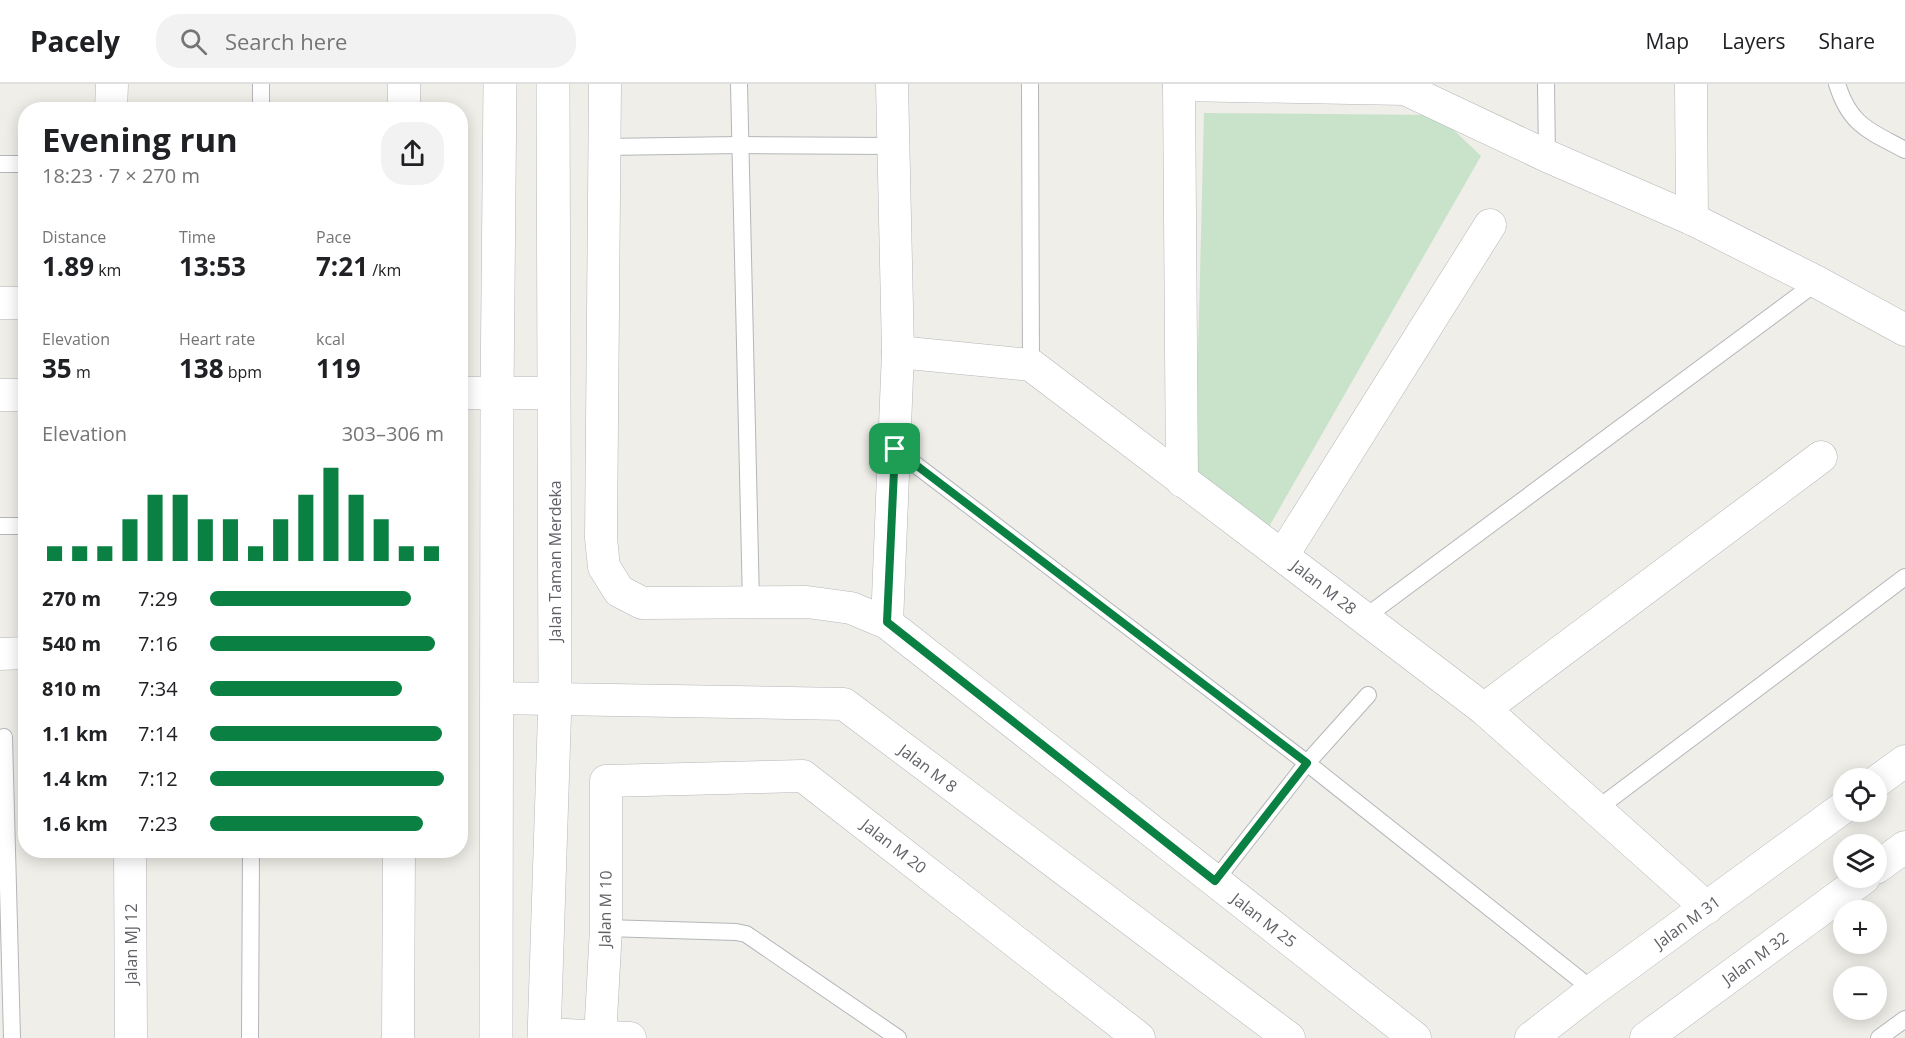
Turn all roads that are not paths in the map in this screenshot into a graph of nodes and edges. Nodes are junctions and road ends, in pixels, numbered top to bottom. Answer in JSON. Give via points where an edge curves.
{"nodes":[{"id":1,"x":112,"y":84,"type":"edge"},
{"id":2,"x":261,"y":84,"type":"edge"},
{"id":3,"x":404,"y":84,"type":"edge"},
{"id":4,"x":500,"y":84,"type":"edge"},
{"id":5,"x":553,"y":84,"type":"edge"},
{"id":6,"x":604,"y":84,"type":"edge"},
{"id":7,"x":739,"y":84,"type":"edge"},
{"id":8,"x":892,"y":84,"type":"edge"},
{"id":9,"x":1030,"y":84,"type":"edge"},
{"id":10,"x":1546,"y":84,"type":"edge"},
{"id":11,"x":1691,"y":84,"type":"edge"},
{"id":12,"x":1838,"y":84,"type":"edge"},
{"id":13,"x":1179,"y":85,"type":"edge"},
{"id":14,"x":1405,"y":86,"type":"edge"},
{"id":15,"x":111,"y":102,"type":"edge"},
{"id":16,"x":261,"y":102,"type":"edge"},
{"id":17,"x":404,"y":102,"type":"edge"},
{"id":18,"x":740,"y":145,"type":"junction"},
{"id":19,"x":892,"y":146,"type":"junction"},
{"id":20,"x":604,"y":147,"type":"junction"},
{"id":21,"x":1905,"y":150,"type":"edge"},
{"id":22,"x":1547,"y":156,"type":"junction"},
{"id":23,"x":0,"y":164,"type":"edge"},
{"id":24,"x":18,"y":164,"type":"edge"},
{"id":25,"x":1692,"y":219,"type":"junction"},
{"id":26,"x":1490,"y":225,"type":"dead end"},
{"id":27,"x":1817,"y":282,"type":"junction"},
{"id":28,"x":0,"y":303,"type":"edge"},
{"id":29,"x":18,"y":303,"type":"edge"},
{"id":30,"x":1905,"y":330,"type":"edge"},
{"id":31,"x":898,"y":352,"type":"junction"},
{"id":32,"x":1030,"y":365,"type":"junction"},
{"id":33,"x":468,"y":393,"type":"edge"},
{"id":34,"x":497,"y":393,"type":"junction"},
{"id":35,"x":554,"y":393,"type":"junction"},
{"id":36,"x":18,"y":394,"type":"edge"},
{"id":37,"x":0,"y":395,"type":"edge"},
{"id":38,"x":895,"y":449,"type":"junction"},
{"id":39,"x":1821,"y":457,"type":"dead end"},
{"id":40,"x":1182,"y":481,"type":"junction"},
{"id":41,"x":0,"y":526,"type":"edge"},
{"id":42,"x":18,"y":526,"type":"edge"},
{"id":43,"x":1283,"y":555,"type":"junction"},
{"id":44,"x":1905,"y":577,"type":"edge"},
{"id":45,"x":751,"y":603,"type":"junction"},
{"id":46,"x":1364,"y":618,"type":"junction"},
{"id":47,"x":887,"y":622,"type":"junction"},
{"id":48,"x":18,"y":653,"type":"edge"},
{"id":49,"x":0,"y":654,"type":"edge"},
{"id":50,"x":1368,"y":695,"type":"dead end"},
{"id":51,"x":498,"y":698,"type":"junction"},
{"id":52,"x":555,"y":699,"type":"junction"},
{"id":53,"x":1484,"y":709,"type":"junction"},
{"id":54,"x":4,"y":737,"type":"dead end"},
{"id":55,"x":1905,"y":761,"type":"edge"},
{"id":56,"x":1307,"y":763,"type":"junction"},
{"id":57,"x":1887,"y":774,"type":"edge"},
{"id":58,"x":606,"y":781,"type":"joint"},
{"id":59,"x":1597,"y":809,"type":"junction"},
{"id":60,"x":1833,"y":815,"type":"edge"},
{"id":61,"x":1905,"y":848,"type":"edge"},
{"id":62,"x":130,"y":858,"type":"edge"},
{"id":63,"x":251,"y":858,"type":"edge"},
{"id":64,"x":399,"y":858,"type":"edge"},
{"id":65,"x":1887,"y":860,"type":"edge"},
{"id":66,"x":1215,"y":881,"type":"junction"},
{"id":67,"x":1850,"y":888,"type":"edge"},
{"id":68,"x":1707,"y":908,"type":"junction"},
{"id":69,"x":606,"y":928,"type":"junction"},
{"id":70,"x":1593,"y":990,"type":"junction"},
{"id":71,"x":1905,"y":1019,"type":"edge"},
{"id":72,"x":544,"y":1036,"type":"edge"},
{"id":73,"x":610,"y":1037,"type":"edge"},
{"id":74,"x":12,"y":1038,"type":"edge"},
{"id":75,"x":131,"y":1038,"type":"edge"},
{"id":76,"x":250,"y":1038,"type":"edge"},
{"id":77,"x":398,"y":1038,"type":"edge"},
{"id":78,"x":496,"y":1038,"type":"edge"},
{"id":79,"x":898,"y":1038,"type":"edge"},
{"id":80,"x":1139,"y":1038,"type":"edge"},
{"id":81,"x":1289,"y":1038,"type":"edge"},
{"id":82,"x":1415,"y":1038,"type":"edge"},
{"id":83,"x":1532,"y":1038,"type":"edge"},
{"id":84,"x":1646,"y":1038,"type":"edge"},
{"id":85,"x":1879,"y":1038,"type":"edge"}],
"edges":[{"from":1,"to":15,"type":"street"},
{"from":2,"to":16,"type":"lane"},
{"from":3,"to":17,"type":"street"},
{"from":4,"to":34,"type":"main road"},
{"from":5,"to":35,"type":"main road","name":"Jalan Taman Merdeka"},
{"from":6,"to":20,"type":"street","name":"Jalan M 25"},
{"from":7,"to":18,"type":"lane"},
{"from":8,"to":19,"type":"street"},
{"from":9,"to":32,"type":"lane"},
{"from":10,"to":22,"type":"lane"},
{"from":11,"to":25,"type":"street"},
{"from":12,"to":21,"type":"lane","via":[[1852,117]]},
{"from":13,"to":14,"type":"street"},
{"from":13,"to":40,"type":"street"},
{"from":14,"to":22,"type":"street"},
{"from":18,"to":19,"type":"lane"},
{"from":18,"to":20,"type":"lane"},
{"from":18,"to":45,"type":"lane"},
{"from":19,"to":31,"type":"street"},
{"from":20,"to":45,"type":"street","name":"Jalan M 25","via":[[604,567],[619,591],[642,603]]},
{"from":22,"to":25,"type":"street"},
{"from":23,"to":24,"type":"lane"},
{"from":25,"to":27,"type":"street"},
{"from":26,"to":43,"type":"street"},
{"from":27,"to":30,"type":"street"},
{"from":27,"to":46,"type":"lane"},
{"from":28,"to":29,"type":"street"},
{"from":31,"to":32,"type":"street"},
{"from":31,"to":38,"type":"street"},
{"from":32,"to":40,"type":"street","name":"Jalan M 28"},
{"from":33,"to":34,"type":"street"},
{"from":34,"to":35,"type":"street"},
{"from":34,"to":51,"type":"main road"},
{"from":35,"to":52,"type":"main road","name":"Jalan Taman Merdeka"},
{"from":36,"to":37,"type":"street"},
{"from":38,"to":47,"type":"street"},
{"from":38,"to":56,"type":"lane"},
{"from":39,"to":53,"type":"street"},
{"from":40,"to":43,"type":"street","name":"Jalan M 28"},
{"from":41,"to":42,"type":"lane"},
{"from":43,"to":46,"type":"street","name":"Jalan M 28"},
{"from":44,"to":59,"type":"lane"},
{"from":45,"to":47,"type":"street","name":"Jalan M 25","via":[[807,602],[851,608]]},
{"from":46,"to":53,"type":"street","name":"Jalan M 28"},
{"from":47,"to":66,"type":"street","name":"Jalan M 25"},
{"from":48,"to":49,"type":"street"},
{"from":50,"to":56,"type":"lane"},
{"from":51,"to":52,"type":"street","name":"Jalan M 8"},
{"from":51,"to":78,"type":"main road"},
{"from":52,"to":72,"type":"main road","name":"Jalan Taman Merdeka"},
{"from":52,"to":81,"type":"street","name":"Jalan M 8","via":[[844,704]]},
{"from":53,"to":59,"type":"street","name":"Jalan M 28"},
{"from":54,"to":74,"type":"lane"},
{"from":55,"to":57,"type":"street"},
{"from":56,"to":66,"type":"lane"},
{"from":56,"to":70,"type":"lane"},
{"from":58,"to":69,"type":"street","name":"Jalan M 10"},
{"from":58,"to":80,"type":"street","name":"Jalan M 20","via":[[803,776]]},
{"from":59,"to":68,"type":"street","name":"Jalan M 28"},
{"from":60,"to":68,"type":"street","name":"Jalan M 31"},
{"from":61,"to":65,"type":"street"},
{"from":62,"to":75,"type":"street","name":"Jalan MJ 12"},
{"from":63,"to":76,"type":"lane"},
{"from":64,"to":77,"type":"street"},
{"from":66,"to":82,"type":"street","name":"Jalan M 25"},
{"from":67,"to":84,"type":"street","name":"Jalan M 32"},
{"from":68,"to":70,"type":"street","name":"Jalan M 31"},
{"from":69,"to":73,"type":"street","name":"Jalan M 10"},
{"from":69,"to":79,"type":"lane","via":[[746,934]]},
{"from":70,"to":83,"type":"street","name":"Jalan M 31"},
{"from":71,"to":85,"type":"lane"},
{"from":72,"to":73,"type":"street"}]}
